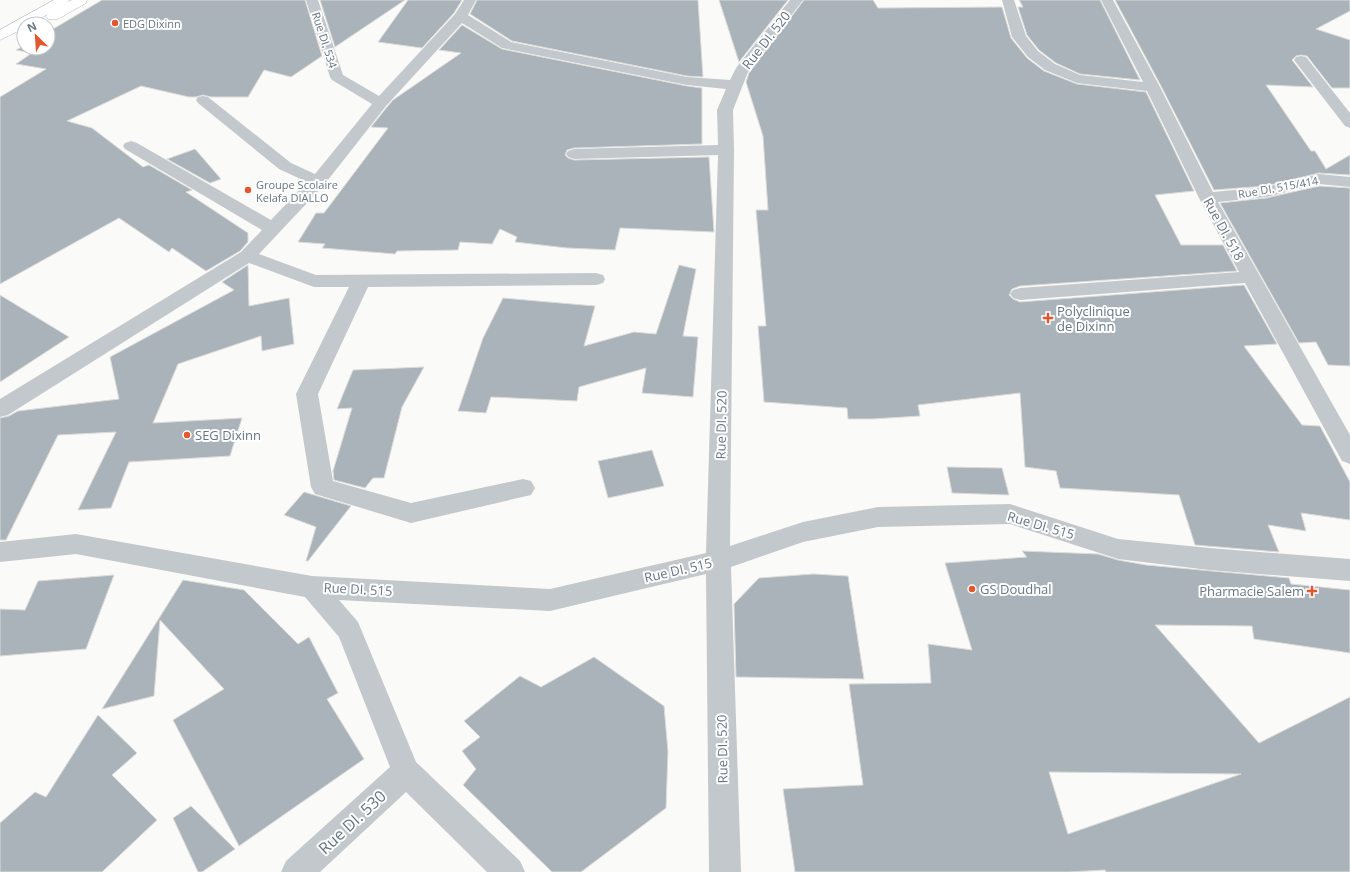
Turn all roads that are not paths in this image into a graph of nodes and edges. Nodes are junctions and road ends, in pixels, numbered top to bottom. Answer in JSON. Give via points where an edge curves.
{"nodes":[{"id":1,"x":64,"y":0,"type":"edge"},
{"id":2,"x":82,"y":0,"type":"edge"},
{"id":3,"x":312,"y":0,"type":"edge"},
{"id":4,"x":470,"y":0,"type":"edge"},
{"id":5,"x":797,"y":0,"type":"edge"},
{"id":6,"x":1008,"y":0,"type":"edge"},
{"id":7,"x":1106,"y":0,"type":"edge"},
{"id":8,"x":54,"y":16,"type":"edge"},
{"id":9,"x":461,"y":16,"type":"junction"},
{"id":10,"x":0,"y":36,"type":"edge"},
{"id":11,"x":16,"y":38,"type":"edge"},
{"id":12,"x":0,"y":48,"type":"edge"},
{"id":13,"x":1301,"y":60,"type":"dead end"},
{"id":14,"x":736,"y":84,"type":"junction"},
{"id":15,"x":1153,"y":87,"type":"junction"},
{"id":16,"x":203,"y":100,"type":"dead end"},
{"id":17,"x":381,"y":103,"type":"junction"},
{"id":18,"x":1350,"y":123,"type":"edge"},
{"id":19,"x":131,"y":146,"type":"dead end"},
{"id":20,"x":726,"y":150,"type":"junction"},
{"id":21,"x":574,"y":154,"type":"dead end"},
{"id":22,"x":318,"y":181,"type":"junction"},
{"id":23,"x":1350,"y":182,"type":"edge"},
{"id":24,"x":1206,"y":198,"type":"junction"},
{"id":25,"x":274,"y":229,"type":"junction"},
{"id":26,"x":247,"y":256,"type":"junction"},
{"id":27,"x":1251,"y":277,"type":"junction"},
{"id":28,"x":596,"y":279,"type":"dead end"},
{"id":29,"x":361,"y":281,"type":"junction"},
{"id":30,"x":1020,"y":294,"type":"dead end"},
{"id":31,"x":0,"y":409,"type":"edge"},
{"id":32,"x":1350,"y":455,"type":"edge"},
{"id":33,"x":523,"y":488,"type":"dead end"},
{"id":34,"x":0,"y":552,"type":"edge"},
{"id":35,"x":718,"y":561,"type":"junction"},
{"id":36,"x":1350,"y":570,"type":"edge"},
{"id":37,"x":312,"y":587,"type":"junction"},
{"id":38,"x":406,"y":772,"type":"junction"},
{"id":39,"x":297,"y":872,"type":"edge"},
{"id":40,"x":509,"y":872,"type":"edge"},
{"id":41,"x":725,"y":872,"type":"edge"}],
"edges":[{"from":1,"to":10,"type":"main road"},
{"from":2,"to":8,"type":"main road"},
{"from":3,"to":17,"type":"street","name":"Rue DI. 534","via":[[337,77]]},
{"from":4,"to":9,"type":"street"},
{"from":5,"to":14,"type":"street","name":"Rue DI. 520","via":[[741,71]]},
{"from":6,"to":15,"type":"street","via":[[1019,36],[1033,54],[1050,67],[1077,79]]},
{"from":7,"to":15,"type":"street","name":"Rue DI. 518"},
{"from":9,"to":14,"type":"street","via":[[507,45],[687,81]]},
{"from":9,"to":17,"type":"street"},
{"from":11,"to":12,"type":"main road"},
{"from":13,"to":18,"type":"street"},
{"from":14,"to":20,"type":"street","name":"Rue DI. 520","via":[[725,110]]},
{"from":15,"to":24,"type":"street","name":"Rue DI. 518"},
{"from":16,"to":22,"type":"street","via":[[285,166]]},
{"from":17,"to":22,"type":"street"},
{"from":19,"to":25,"type":"street"},
{"from":20,"to":21,"type":"street"},
{"from":20,"to":35,"type":"street","name":"Rue DI. 520"},
{"from":22,"to":25,"type":"street"},
{"from":23,"to":24,"type":"street","name":"Rue DI. 515/414","via":[[1319,179],[1266,192]]},
{"from":24,"to":27,"type":"street","name":"Rue DI. 518"},
{"from":25,"to":26,"type":"street"},
{"from":26,"to":29,"type":"street","via":[[314,281]]},
{"from":26,"to":31,"type":"street"},
{"from":27,"to":30,"type":"street"},
{"from":27,"to":32,"type":"street","name":"Rue DI. 518"},
{"from":28,"to":29,"type":"street"},
{"from":29,"to":33,"type":"street","via":[[307,394],[323,487],[411,513]]},
{"from":34,"to":37,"type":"street","name":"Rue DI. 515","via":[[76,544]]},
{"from":35,"to":36,"type":"street","name":"Rue DI. 515","via":[[803,532],[878,517],[1010,514],[1118,549]]},
{"from":35,"to":37,"type":"street","name":"Rue DI. 515","via":[[550,600]]},
{"from":35,"to":41,"type":"street","name":"Rue DI. 520"},
{"from":37,"to":38,"type":"street","via":[[349,630]]},
{"from":38,"to":39,"type":"street","name":"Rue DI. 530"},
{"from":38,"to":40,"type":"street"}]}
